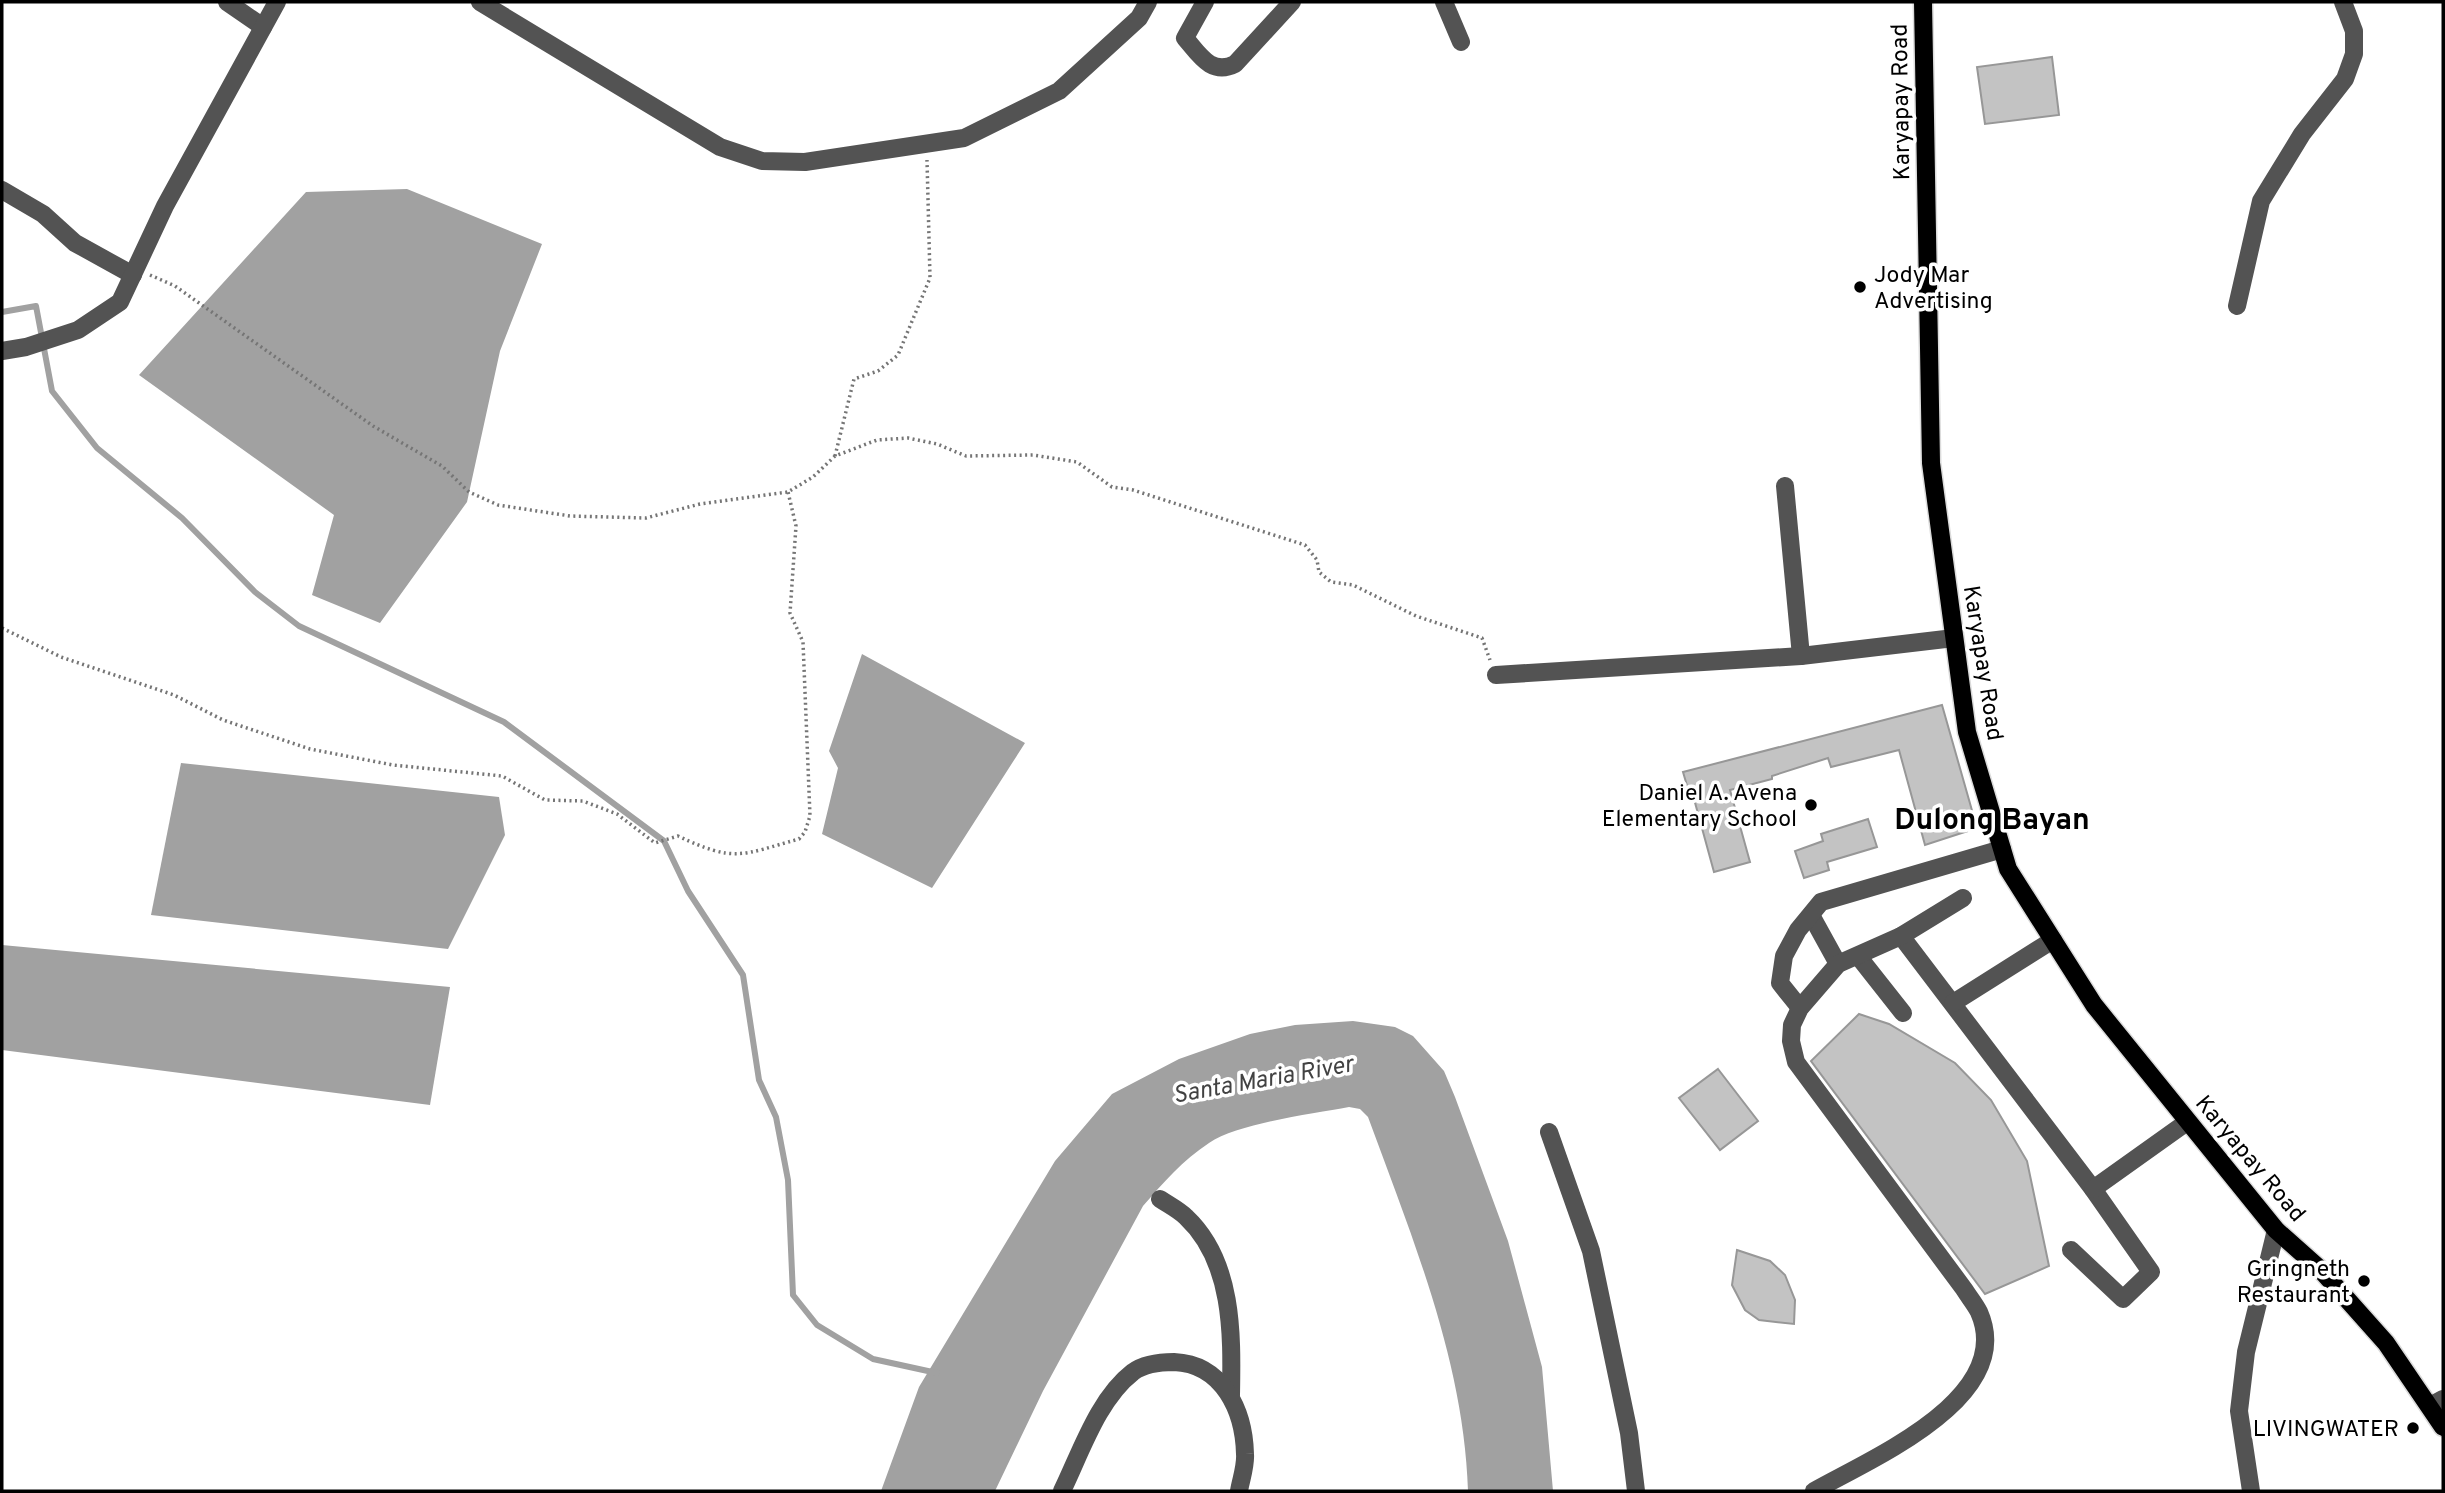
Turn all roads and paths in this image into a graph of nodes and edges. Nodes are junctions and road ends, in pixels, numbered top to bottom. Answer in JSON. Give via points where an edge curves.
{"nodes":[{"id":1,"x":227,"y":2,"type":"edge"},
{"id":2,"x":277,"y":2,"type":"edge"},
{"id":3,"x":480,"y":2,"type":"edge"},
{"id":4,"x":1148,"y":2,"type":"edge"},
{"id":5,"x":1205,"y":2,"type":"edge"},
{"id":6,"x":1292,"y":2,"type":"edge"},
{"id":7,"x":1444,"y":2,"type":"edge"},
{"id":8,"x":1923,"y":2,"type":"edge"},
{"id":9,"x":2343,"y":2,"type":"edge"},
{"id":10,"x":263,"y":27,"type":"junction"},
{"id":11,"x":1461,"y":42,"type":"dead end"},
{"id":12,"x":927,"y":144,"type":"junction"},
{"id":13,"x":2,"y":190,"type":"edge"},
{"id":14,"x":134,"y":272,"type":"junction"},
{"id":15,"x":2237,"y":306,"type":"dead end"},
{"id":16,"x":2,"y":351,"type":"edge"},
{"id":17,"x":835,"y":456,"type":"junction"},
{"id":18,"x":1784,"y":486,"type":"dead end"},
{"id":19,"x":788,"y":492,"type":"junction"},
{"id":20,"x":2,"y":628,"type":"edge"},
{"id":21,"x":1954,"y":638,"type":"junction"},
{"id":22,"x":1801,"y":656,"type":"junction"},
{"id":23,"x":1496,"y":675,"type":"joint"},
{"id":24,"x":2002,"y":849,"type":"junction"},
{"id":25,"x":1963,"y":898,"type":"dead end"},
{"id":26,"x":1811,"y":915,"type":"junction"},
{"id":27,"x":1901,"y":936,"type":"junction"},
{"id":28,"x":2053,"y":940,"type":"junction"},
{"id":29,"x":1858,"y":956,"type":"junction"},
{"id":30,"x":1838,"y":964,"type":"junction"},
{"id":31,"x":1953,"y":1003,"type":"junction"},
{"id":32,"x":1800,"y":1008,"type":"junction"},
{"id":33,"x":1903,"y":1013,"type":"dead end"},
{"id":34,"x":2187,"y":1122,"type":"junction"},
{"id":35,"x":1549,"y":1132,"type":"dead end"},
{"id":36,"x":2093,"y":1189,"type":"junction"},
{"id":37,"x":1160,"y":1199,"type":"dead end"},
{"id":38,"x":2276,"y":1230,"type":"junction"},
{"id":39,"x":2071,"y":1250,"type":"dead end"},
{"id":40,"x":1231,"y":1395,"type":"junction"},
{"id":41,"x":2437,"y":1403,"type":"edge"},
{"id":42,"x":2443,"y":1427,"type":"edge"},
{"id":43,"x":1062,"y":1491,"type":"edge"},
{"id":44,"x":1239,"y":1491,"type":"edge"},
{"id":45,"x":1636,"y":1491,"type":"edge"},
{"id":46,"x":1814,"y":1491,"type":"edge"},
{"id":47,"x":2251,"y":1491,"type":"edge"}],
"edges":[{"from":1,"to":10,"type":"street"},
{"from":2,"to":10,"type":"street"},
{"from":3,"to":12,"type":"street","via":[[719,147],[762,161],[804,162]]},
{"from":4,"to":12,"type":"street","via":[[1139,18],[1059,92],[964,138]]},
{"from":5,"to":6,"type":"street","via":[[1185,38],[1208,65],[1226,69]]},
{"from":7,"to":11,"type":"street"},
{"from":8,"to":21,"type":"main road","name":"Karyapay Road","via":[[1931,463]]},
{"from":9,"to":15,"type":"street","via":[[2354,31],[2354,54],[2346,79],[2302,134],[2261,201]]},
{"from":10,"to":14,"type":"street"},
{"from":12,"to":17,"type":"path","via":[[930,278],[898,355],[878,371],[854,379]]},
{"from":13,"to":14,"type":"street","via":[[43,214],[75,243]]},
{"from":14,"to":16,"type":"street","via":[[120,302],[78,330]]},
{"from":14,"to":19,"type":"path","via":[[174,286],[364,420],[442,466],[469,492],[498,505],[606,519],[646,518]]},
{"from":17,"to":19,"type":"path"},
{"from":17,"to":23,"type":"path","via":[[877,440],[908,438],[965,456],[1033,455],[1077,461],[1112,487],[1306,545],[1319,572],[1331,582],[1353,585],[1416,616],[1482,638]]},
{"from":18,"to":22,"type":"street"},
{"from":19,"to":20,"type":"path","via":[[796,526],[790,613],[803,642],[810,816],[799,839],[736,856],[678,836],[655,843],[617,814],[583,801],[545,800],[502,776],[393,765],[298,745],[223,720],[174,695],[61,657]]},
{"from":21,"to":22,"type":"street"},
{"from":21,"to":24,"type":"main road","name":"Karyapay Road","via":[[1966,732]]},
{"from":22,"to":23,"type":"street"},
{"from":24,"to":26,"type":"street","via":[[1821,902]]},
{"from":24,"to":28,"type":"main road","name":"Karyapay Road","via":[[2008,869]]},
{"from":25,"to":27,"type":"street"},
{"from":26,"to":30,"type":"street"},
{"from":26,"to":32,"type":"street","via":[[1784,956],[1780,983]]},
{"from":27,"to":29,"type":"street"},
{"from":27,"to":31,"type":"street"},
{"from":28,"to":31,"type":"street"},
{"from":28,"to":34,"type":"main road","name":"Karyapay Road","via":[[2094,1005]]},
{"from":29,"to":30,"type":"street"},
{"from":29,"to":33,"type":"street"},
{"from":30,"to":32,"type":"street"},
{"from":31,"to":36,"type":"street"},
{"from":32,"to":46,"type":"street","via":[[1792,1025],[1796,1062],[1964,1289],[1980,1314],[1983,1338],[1972,1384],[1956,1404]]},
{"from":34,"to":36,"type":"street"},
{"from":34,"to":38,"type":"main road","name":"Karyapay Road"},
{"from":35,"to":45,"type":"street","via":[[1591,1251],[1629,1433]]},
{"from":36,"to":39,"type":"street","via":[[2151,1272],[2123,1299]]},
{"from":37,"to":40,"type":"street","via":[[1187,1218],[1210,1249],[1230,1311]]},
{"from":38,"to":41,"type":"main road","name":"Karyapay Road","via":[[2321,1270]]},
{"from":38,"to":47,"type":"street","via":[[2246,1352],[2239,1411]]},
{"from":40,"to":43,"type":"street","via":[[1206,1370],[1182,1362],[1136,1370],[1114,1390]]},
{"from":40,"to":44,"type":"street","via":[[1242,1422],[1246,1457]]},
{"from":41,"to":42,"type":"main road","name":"Karyapay Road"}]}
